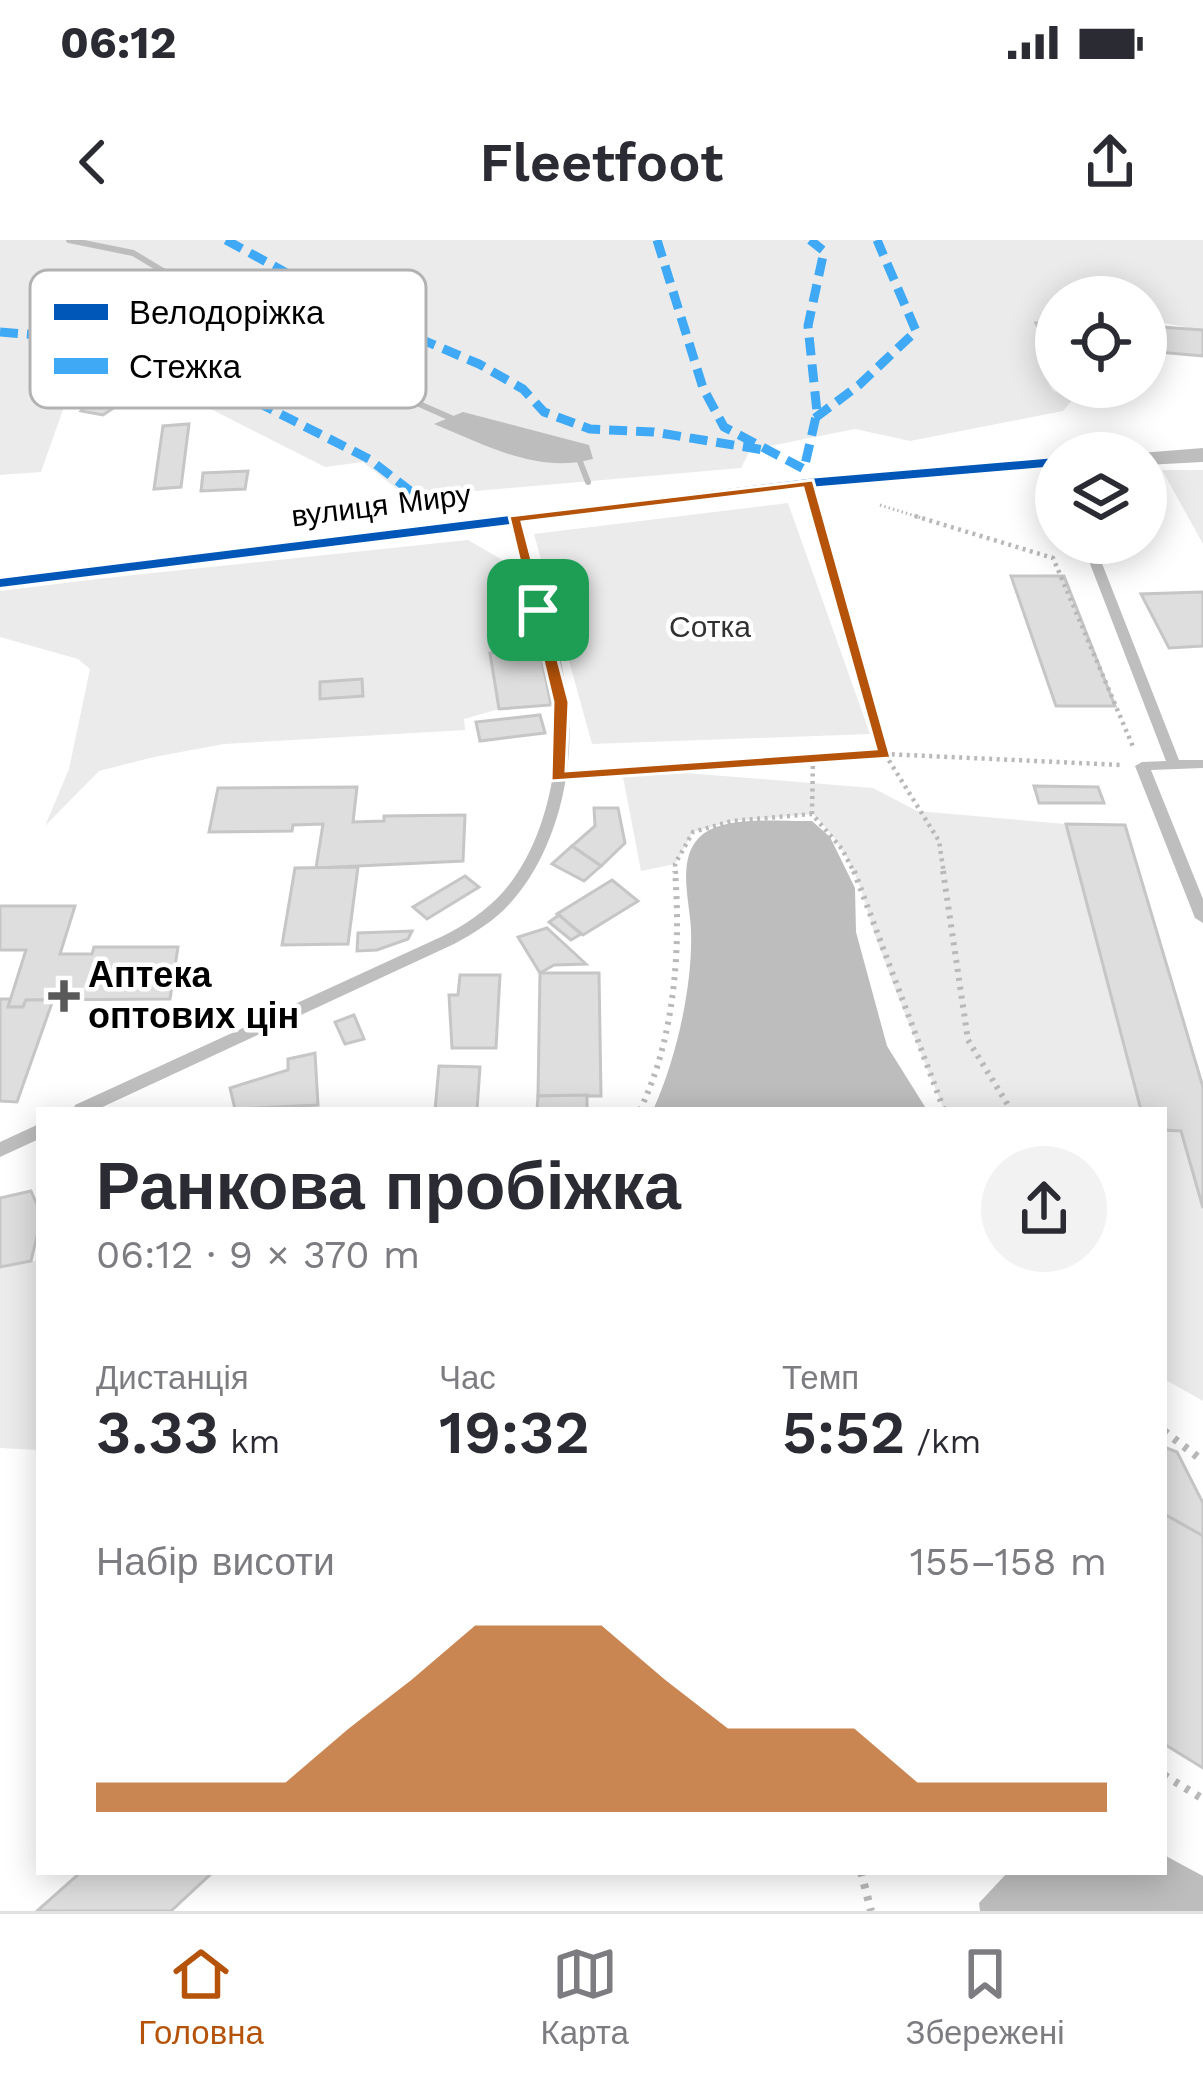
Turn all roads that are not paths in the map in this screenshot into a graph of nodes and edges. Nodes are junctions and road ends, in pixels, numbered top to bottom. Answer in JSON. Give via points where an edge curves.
{"nodes":[{"id":1,"x":1203,"y":454,"type":"edge"},
{"id":2,"x":1167,"y":457,"type":"edge"},
{"id":3,"x":1035,"y":464,"type":"edge"},
{"id":4,"x":514,"y":519,"type":"junction"},
{"id":5,"x":1096,"y":564,"type":"edge"},
{"id":6,"x":0,"y":583,"type":"edge"},
{"id":7,"x":1203,"y":764,"type":"edge"},
{"id":8,"x":1174,"y":765,"type":"junction"},
{"id":9,"x":1203,"y":918,"type":"edge"},
{"id":10,"x":86,"y":1107,"type":"edge"},
{"id":11,"x":36,"y":1132,"type":"edge"},
{"id":12,"x":0,"y":1150,"type":"edge"}],
"edges":[{"from":1,"to":2,"type":"street"},
{"from":3,"to":4,"type":"street","name":"вулиця Миру"},
{"from":4,"to":6,"type":"street","name":"вулиця Миру"},
{"from":4,"to":10,"type":"lane","via":[[561,702],[563,739],[554,812],[512,891],[490,914]]},
{"from":5,"to":8,"type":"lane"},
{"from":7,"to":8,"type":"lane"},
{"from":8,"to":9,"type":"lane","via":[[1142,766]]},
{"from":11,"to":12,"type":"lane"}]}
